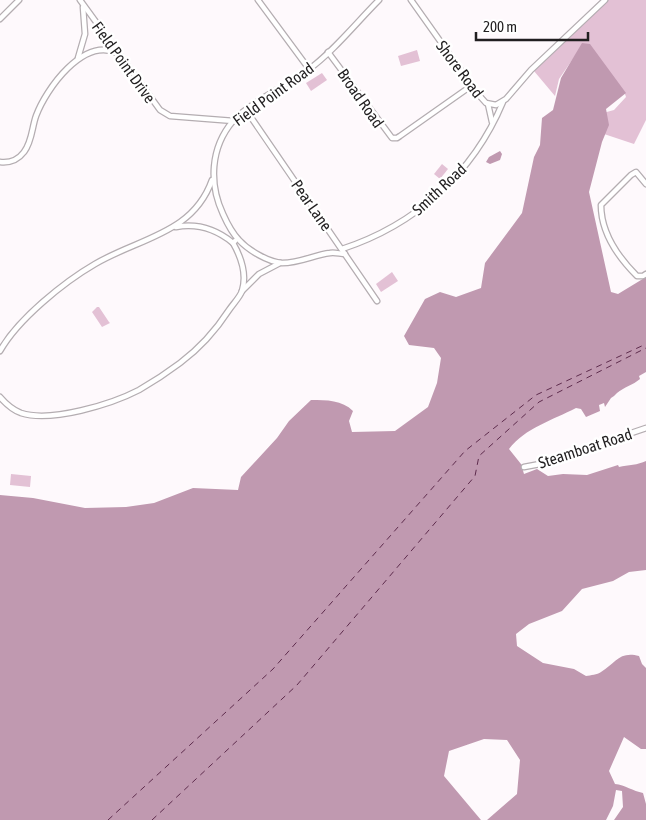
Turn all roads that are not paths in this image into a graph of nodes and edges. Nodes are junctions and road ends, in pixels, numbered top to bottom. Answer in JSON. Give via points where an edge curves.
{"nodes":[{"id":1,"x":19,"y":0,"type":"edge"},
{"id":2,"x":258,"y":0,"type":"edge"},
{"id":3,"x":378,"y":0,"type":"edge"},
{"id":4,"x":410,"y":0,"type":"edge"},
{"id":5,"x":605,"y":0,"type":"edge"},
{"id":6,"x":82,"y":2,"type":"edge"},
{"id":7,"x":0,"y":19,"type":"edge"},
{"id":8,"x":328,"y":52,"type":"junction"},
{"id":9,"x":118,"y":54,"type":"junction"},
{"id":10,"x":77,"y":59,"type":"junction"},
{"id":11,"x":310,"y":69,"type":"junction"},
{"id":12,"x":471,"y":86,"type":"junction"},
{"id":13,"x":503,"y":102,"type":"junction"},
{"id":14,"x":488,"y":104,"type":"junction"},
{"id":15,"x":246,"y":110,"type":"junction"},
{"id":16,"x":234,"y":120,"type":"junction"},
{"id":17,"x":492,"y":123,"type":"junction"},
{"id":18,"x":0,"y":162,"type":"edge"},
{"id":19,"x":213,"y":179,"type":"junction"},
{"id":20,"x":646,"y":184,"type":"edge"},
{"id":21,"x":174,"y":228,"type":"junction"},
{"id":22,"x":238,"y":239,"type":"junction"},
{"id":23,"x":233,"y":243,"type":"junction"},
{"id":24,"x":342,"y":249,"type":"junction"},
{"id":25,"x":345,"y":254,"type":"junction"},
{"id":26,"x":280,"y":263,"type":"junction"},
{"id":27,"x":646,"y":274,"type":"edge"},
{"id":28,"x":242,"y":291,"type":"junction"},
{"id":29,"x":377,"y":300,"type":"dead end"},
{"id":30,"x":0,"y":350,"type":"edge"},
{"id":31,"x":0,"y":398,"type":"edge"},
{"id":32,"x":646,"y":428,"type":"edge"},
{"id":33,"x":524,"y":468,"type":"dead end"}],
"edges":[{"from":1,"to":7,"type":"street"},
{"from":2,"to":11,"type":"street"},
{"from":3,"to":8,"type":"street","name":"Field Point Road"},
{"from":4,"to":12,"type":"street","name":"Shore Road"},
{"from":5,"to":13,"type":"street","name":"Shore Road","via":[[531,70]]},
{"from":6,"to":9,"type":"street","name":"Field Point Drive"},
{"from":6,"to":10,"type":"street","via":[[85,34]]},
{"from":8,"to":11,"type":"street","name":"Field Point Road"},
{"from":8,"to":12,"type":"street","name":"Broad Road","via":[[392,138],[397,138]]},
{"from":9,"to":10,"type":"street","via":[[100,50]]},
{"from":9,"to":16,"type":"street","name":"Field Point Drive","via":[[164,113]]},
{"from":10,"to":18,"type":"street","via":[[43,100],[24,153],[11,161]]},
{"from":11,"to":15,"type":"street","name":"Field Point Road"},
{"from":12,"to":14,"type":"street","name":"Shore Road"},
{"from":13,"to":14,"type":"street","name":"Shore Road"},
{"from":13,"to":17,"type":"street","name":"Smith Road"},
{"from":14,"to":17,"type":"street"},
{"from":15,"to":16,"type":"street","name":"Field Point Road"},
{"from":15,"to":24,"type":"street","name":"Pear Lane"},
{"from":16,"to":19,"type":"street","name":"Field Point Road","via":[[217,151]]},
{"from":17,"to":24,"type":"street","name":"Smith Road","via":[[470,160],[434,199],[386,231]]},
{"from":19,"to":21,"type":"street","via":[[198,206]]},
{"from":19,"to":22,"type":"street","name":"Field Point Road","via":[[220,207]]},
{"from":20,"to":27,"type":"street","via":[[636,172],[631,174],[602,205],[601,217],[613,247],[627,266],[637,276]]},
{"from":21,"to":23,"type":"street","via":[[194,226],[213,229]]},
{"from":21,"to":30,"type":"street","via":[[114,254],[74,278],[34,311]]},
{"from":22,"to":23,"type":"street"},
{"from":22,"to":26,"type":"street","name":"Field Point Road","via":[[263,257]]},
{"from":23,"to":28,"type":"street","via":[[242,266]]},
{"from":24,"to":25,"type":"street","name":"Pear Lane"},
{"from":25,"to":26,"type":"street","via":[[331,253]]},
{"from":25,"to":29,"type":"street","name":"Pear Lane"},
{"from":26,"to":28,"type":"street","via":[[259,274]]},
{"from":28,"to":31,"type":"street","via":[[217,327],[194,352],[139,390],[87,408],[49,415],[20,413]]},
{"from":32,"to":33,"type":"street","name":"Steamboat Road"}]}
